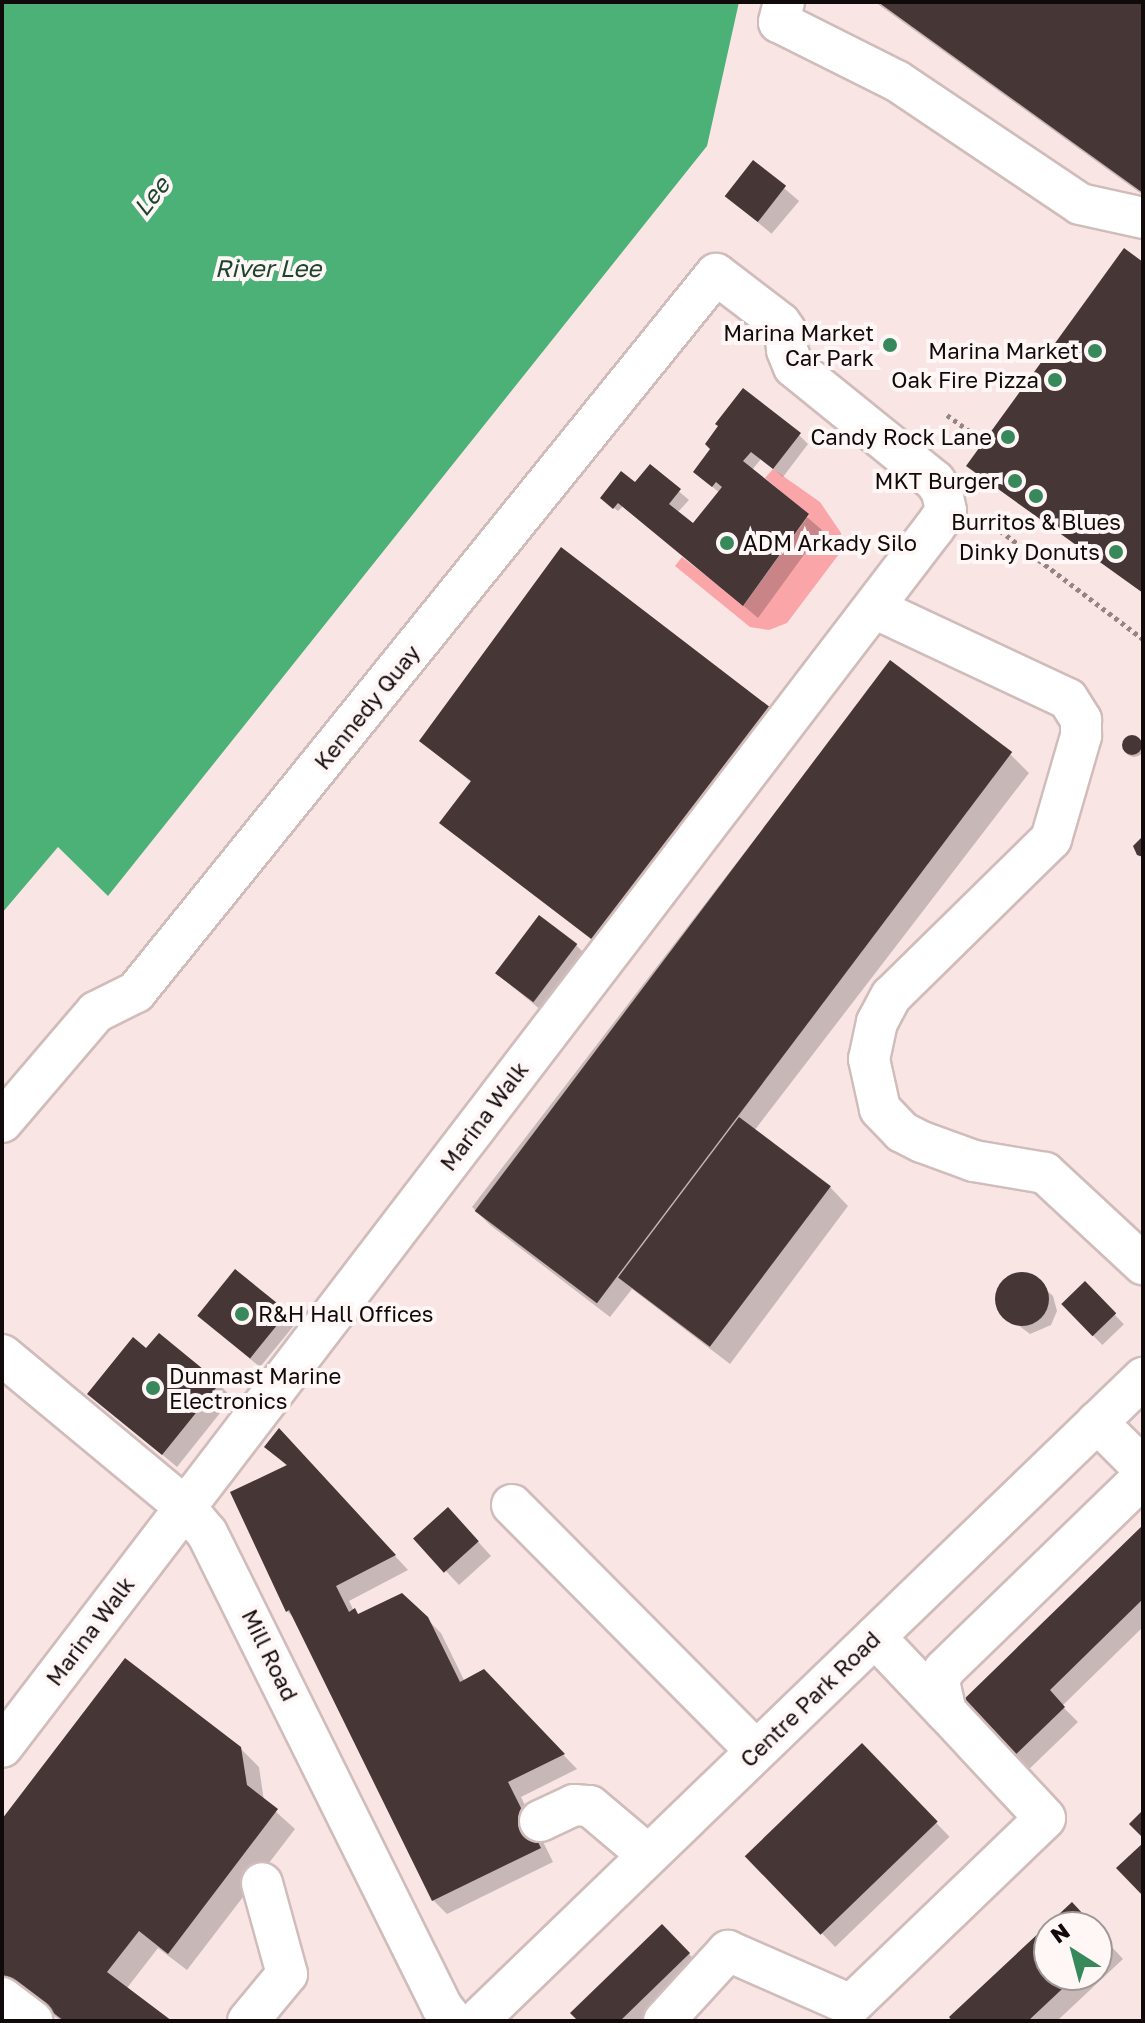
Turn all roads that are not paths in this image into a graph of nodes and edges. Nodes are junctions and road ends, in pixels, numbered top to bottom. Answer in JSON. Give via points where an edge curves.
{"nodes":[{"id":1,"x":784,"y":2,"type":"edge"},
{"id":2,"x":1143,"y":218,"type":"edge"},
{"id":3,"x":935,"y":481,"type":"joint"},
{"id":4,"x":874,"y":608,"type":"junction"},
{"id":5,"x":2,"y":1122,"type":"edge"},
{"id":6,"x":1143,"y":1264,"type":"edge"},
{"id":7,"x":2,"y":1355,"type":"edge"},
{"id":8,"x":1143,"y":1378,"type":"edge"},
{"id":9,"x":1097,"y":1422,"type":"junction"},
{"id":10,"x":1143,"y":1468,"type":"edge"},
{"id":11,"x":1143,"y":1477,"type":"edge"},
{"id":12,"x":512,"y":1505,"type":"dead end"},
{"id":13,"x":185,"y":1507,"type":"junction"},
{"id":14,"x":875,"y":1637,"type":"junction"},
{"id":15,"x":946,"y":1712,"type":"junction"},
{"id":16,"x":2,"y":1747,"type":"edge"},
{"id":17,"x":756,"y":1751,"type":"junction"},
{"id":18,"x":540,"y":1821,"type":"dead end"},
{"id":19,"x":648,"y":1855,"type":"junction"},
{"id":20,"x":262,"y":1883,"type":"dead end"},
{"id":21,"x":2,"y":1998,"type":"edge"},
{"id":22,"x":859,"y":2013,"type":"edge"},
{"id":23,"x":32,"y":2021,"type":"edge"},
{"id":24,"x":248,"y":2021,"type":"edge"},
{"id":25,"x":453,"y":2021,"type":"edge"},
{"id":26,"x":477,"y":2021,"type":"edge"},
{"id":27,"x":664,"y":2021,"type":"edge"}],
"edges":[{"from":1,"to":2,"type":"street","via":[[779,22],[897,81],[1080,204]]},
{"from":3,"to":4,"type":"street","name":"Marina Walk","via":[[946,511]]},
{"from":3,"to":5,"type":"street","name":"Kennedy Quay","via":[[794,367],[780,323],[716,274],[136,992],[96,1012]]},
{"from":4,"to":6,"type":"street","via":[[1068,699],[1081,720],[1051,839],[891,996],[877,1022],[869,1059],[880,1109],[902,1132],[922,1142],[974,1161],[1045,1173]]},
{"from":4,"to":13,"type":"street","name":"Marina Walk"},
{"from":7,"to":13,"type":"street","name":"Mill Road"},
{"from":8,"to":9,"type":"street","name":"Centre Park Road"},
{"from":9,"to":10,"type":"street"},
{"from":9,"to":14,"type":"street","name":"Centre Park Road"},
{"from":11,"to":15,"type":"street","via":[[944,1670],[939,1682]]},
{"from":12,"to":17,"type":"street"},
{"from":13,"to":16,"type":"street","name":"Marina Walk"},
{"from":13,"to":25,"type":"street","name":"Mill Road","via":[[223,1561]]},
{"from":14,"to":15,"type":"street"},
{"from":14,"to":17,"type":"street","name":"Centre Park Road"},
{"from":15,"to":22,"type":"street","via":[[1045,1818]]},
{"from":17,"to":19,"type":"street","name":"Centre Park Road"},
{"from":18,"to":19,"type":"street","via":[[574,1805],[590,1806]]},
{"from":19,"to":26,"type":"street","name":"Centre Park Road"},
{"from":20,"to":24,"type":"street","via":[[287,1974]]},
{"from":21,"to":23,"type":"street"},
{"from":22,"to":27,"type":"street","via":[[728,1951]]}]}
